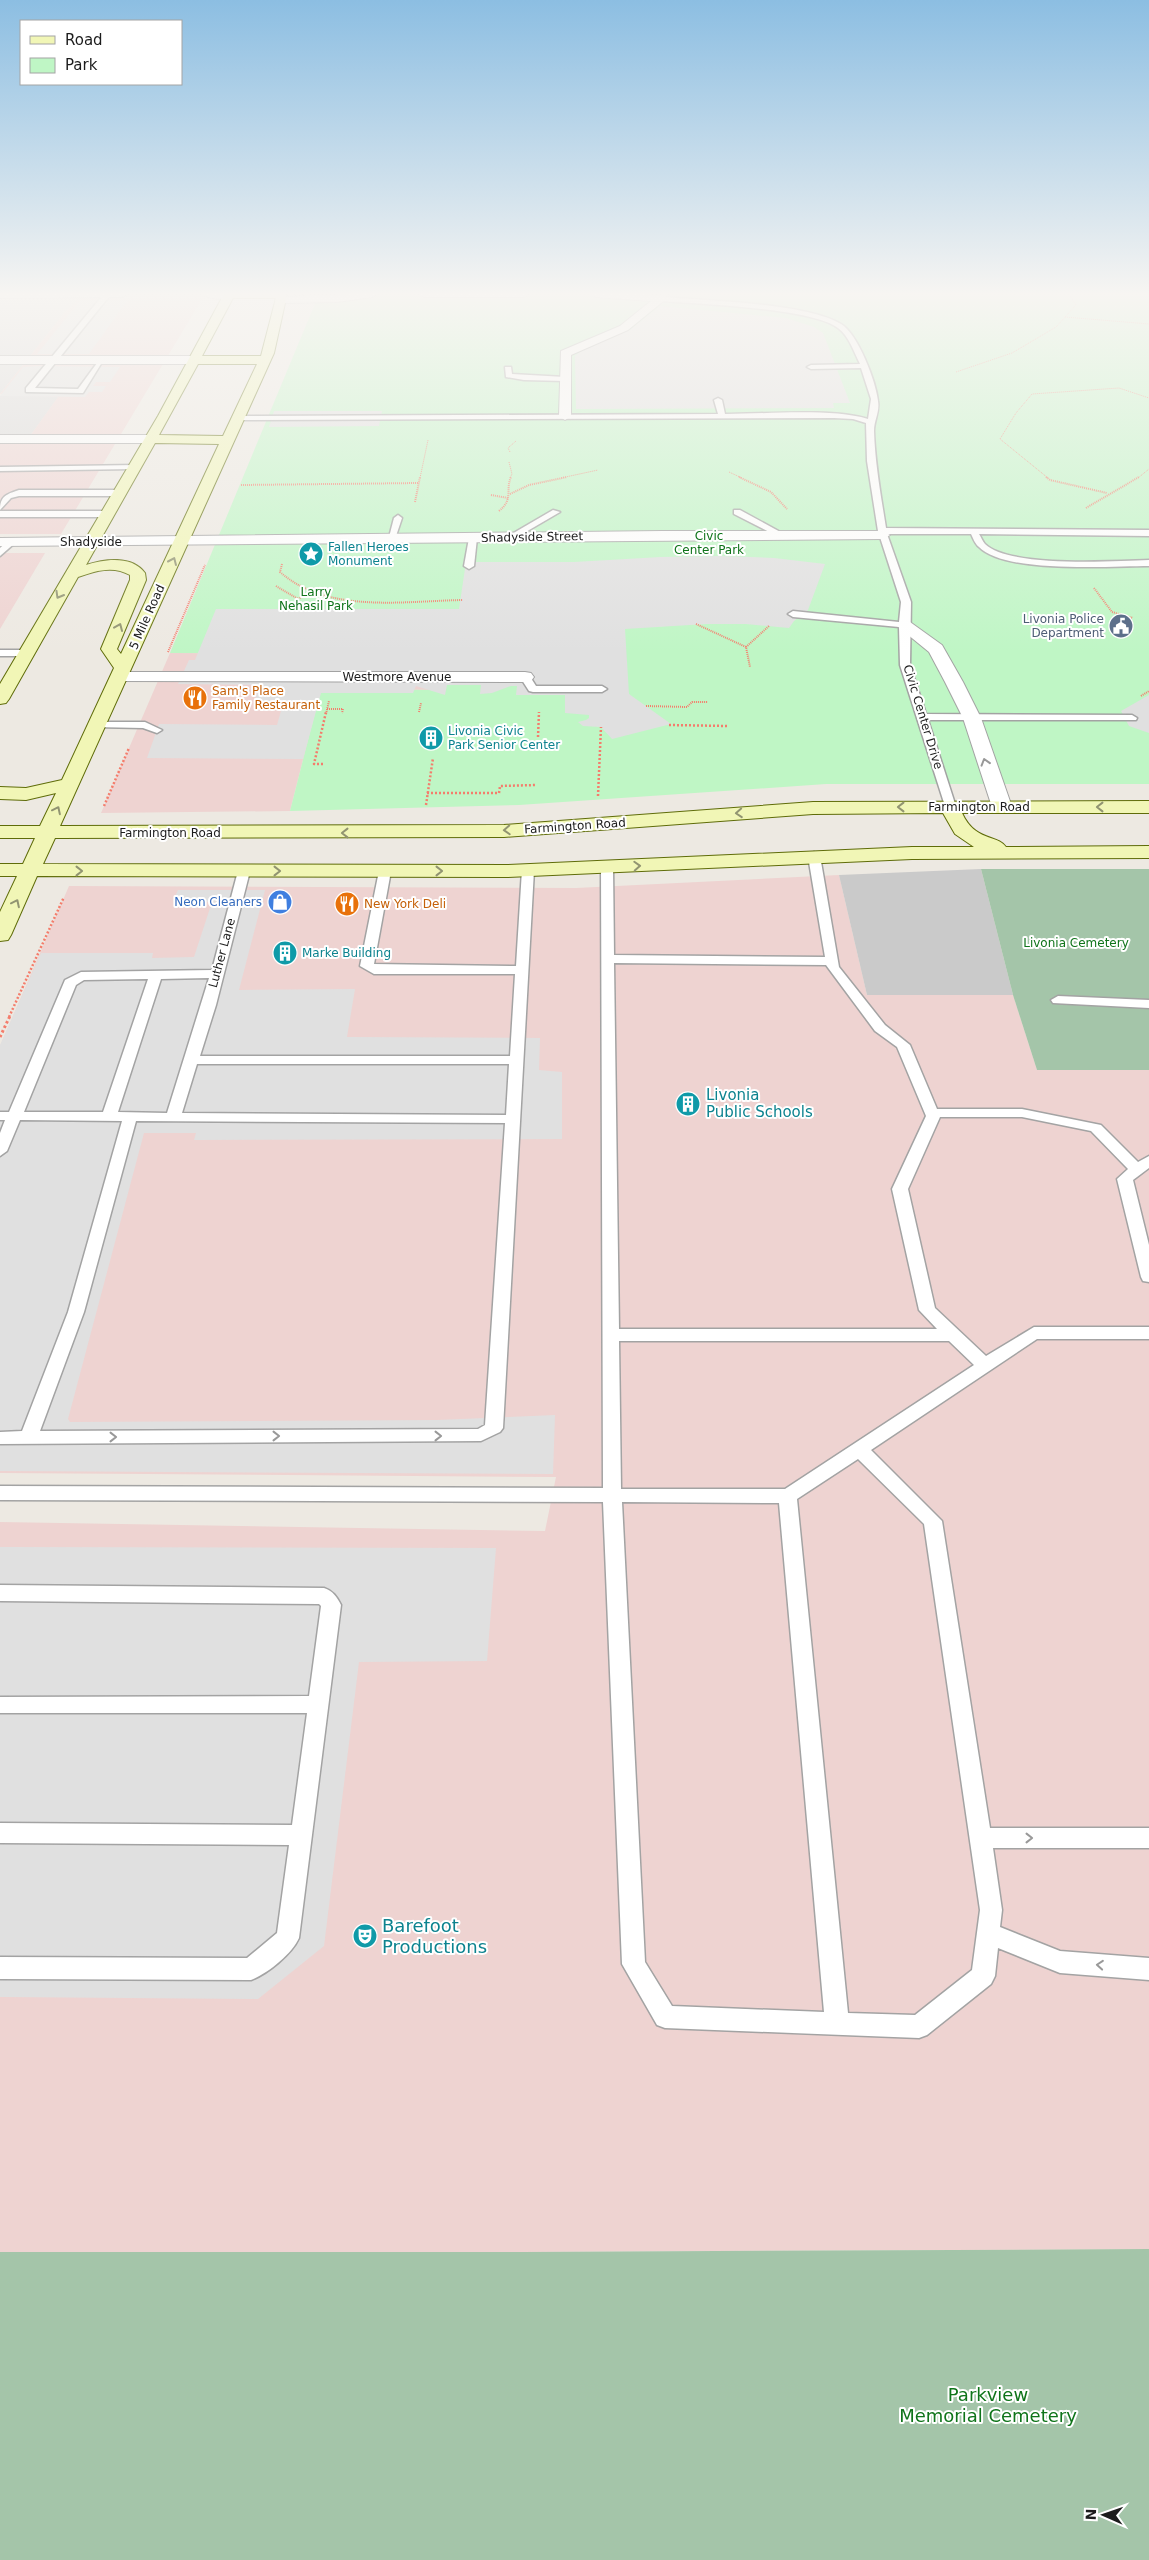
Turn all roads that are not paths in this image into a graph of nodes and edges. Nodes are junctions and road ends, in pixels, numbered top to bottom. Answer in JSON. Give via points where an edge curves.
{"nodes":[{"id":1,"x":165,"y":413,"type":"edge"},
{"id":2,"x":240,"y":413,"type":"edge"},
{"id":3,"x":873,"y":413,"type":"edge"},
{"id":4,"x":565,"y":416,"type":"joint"},
{"id":5,"x":722,"y":416,"type":"joint"},
{"id":6,"x":238,"y":418,"type":"junction"},
{"id":7,"x":870,"y":422,"type":"junction"},
{"id":8,"x":0,"y":439,"type":"edge"},
{"id":9,"x":150,"y":439,"type":"junction"},
{"id":10,"x":227,"y":440,"type":"junction"},
{"id":11,"x":134,"y":468,"type":"junction"},
{"id":12,"x":0,"y":469,"type":"edge"},
{"id":13,"x":119,"y":493,"type":"junction"},
{"id":14,"x":0,"y":508,"type":"edge"},
{"id":15,"x":556,"y":512,"type":"dead end"},
{"id":16,"x":738,"y":512,"type":"dead end"},
{"id":17,"x":0,"y":514,"type":"edge"},
{"id":18,"x":106,"y":514,"type":"junction"},
{"id":19,"x":398,"y":518,"type":"road end"},
{"id":20,"x":883,"y":533,"type":"junction"},
{"id":21,"x":974,"y":533,"type":"junction"},
{"id":22,"x":1149,"y":533,"type":"edge"},
{"id":23,"x":780,"y":534,"type":"junction"},
{"id":24,"x":473,"y":538,"type":"junction"},
{"id":25,"x":509,"y":538,"type":"junction"},
{"id":26,"x":391,"y":539,"type":"junction"},
{"id":27,"x":6,"y":542,"type":"edge"},
{"id":28,"x":89,"y":542,"type":"junction"},
{"id":29,"x":181,"y":542,"type":"junction"},
{"id":30,"x":0,"y":553,"type":"edge"},
{"id":31,"x":1149,"y":563,"type":"edge"},
{"id":32,"x":469,"y":566,"type":"dead end"},
{"id":33,"x":70,"y":575,"type":"junction"},
{"id":34,"x":793,"y":614,"type":"dead end"},
{"id":35,"x":904,"y":625,"type":"junction"},
{"id":36,"x":0,"y":653,"type":"edge"},
{"id":37,"x":26,"y":653,"type":"junction"},
{"id":38,"x":122,"y":673,"type":"junction"},
{"id":39,"x":525,"y":677,"type":"joint"},
{"id":40,"x":602,"y":689,"type":"dead end"},
{"id":41,"x":0,"y":698,"type":"edge"},
{"id":42,"x":923,"y":717,"type":"junction"},
{"id":43,"x":972,"y":718,"type":"junction"},
{"id":44,"x":1132,"y":718,"type":"dead end"},
{"id":45,"x":98,"y":725,"type":"junction"},
{"id":46,"x":157,"y":730,"type":"dead end"},
{"id":47,"x":70,"y":784,"type":"junction"},
{"id":48,"x":0,"y":793,"type":"edge"},
{"id":49,"x":950,"y":807,"type":"junction"},
{"id":50,"x":1002,"y":807,"type":"junction"},
{"id":51,"x":1149,"y":807,"type":"edge"},
{"id":52,"x":0,"y":832,"type":"edge"},
{"id":53,"x":46,"y":833,"type":"junction"},
{"id":54,"x":253,"y":833,"type":"junction"},
{"id":55,"x":602,"y":846,"type":"junction"},
{"id":56,"x":1016,"y":852,"type":"junction"},
{"id":57,"x":1149,"y":852,"type":"edge"},
{"id":58,"x":814,"y":856,"type":"junction"},
{"id":59,"x":0,"y":870,"type":"edge"},
{"id":60,"x":30,"y":870,"type":"junction"},
{"id":61,"x":528,"y":870,"type":"junction"},
{"id":62,"x":244,"y":871,"type":"junction"},
{"id":63,"x":385,"y":871,"type":"junction"},
{"id":64,"x":0,"y":935,"type":"edge"},
{"id":65,"x":607,"y":959,"type":"junction"},
{"id":66,"x":832,"y":961,"type":"junction"},
{"id":67,"x":522,"y":970,"type":"junction"},
{"id":68,"x":216,"y":974,"type":"junction"},
{"id":69,"x":156,"y":975,"type":"junction"},
{"id":70,"x":1058,"y":1000,"type":"dead end"},
{"id":71,"x":1149,"y":1004,"type":"edge"},
{"id":72,"x":208,"y":1005,"type":"joint"},
{"id":73,"x":191,"y":1060,"type":"junction"},
{"id":74,"x":516,"y":1060,"type":"junction"},
{"id":75,"x":932,"y":1113,"type":"junction"},
{"id":76,"x":7,"y":1116,"type":"edge"},
{"id":77,"x":109,"y":1116,"type":"junction"},
{"id":78,"x":130,"y":1116,"type":"junction"},
{"id":79,"x":173,"y":1117,"type":"junction"},
{"id":80,"x":512,"y":1118,"type":"junction"},
{"id":81,"x":0,"y":1151,"type":"edge"},
{"id":82,"x":1143,"y":1166,"type":"edge"},
{"id":83,"x":1149,"y":1277,"type":"edge"},
{"id":84,"x":1149,"y":1333,"type":"edge"},
{"id":85,"x":610,"y":1335,"type":"junction"},
{"id":86,"x":953,"y":1335,"type":"junction"},
{"id":87,"x":986,"y":1366,"type":"junction"},
{"id":88,"x":29,"y":1437,"type":"junction"},
{"id":89,"x":0,"y":1438,"type":"edge"},
{"id":90,"x":860,"y":1450,"type":"junction"},
{"id":91,"x":0,"y":1493,"type":"edge"},
{"id":92,"x":612,"y":1494,"type":"junction"},
{"id":93,"x":788,"y":1496,"type":"junction"},
{"id":94,"x":0,"y":1593,"type":"edge"},
{"id":95,"x":318,"y":1704,"type":"junction"},
{"id":96,"x":0,"y":1705,"type":"edge"},
{"id":97,"x":0,"y":1833,"type":"edge"},
{"id":98,"x":302,"y":1835,"type":"junction"},
{"id":99,"x":980,"y":1838,"type":"junction"},
{"id":100,"x":1149,"y":1838,"type":"edge"},
{"id":101,"x":988,"y":1933,"type":"junction"},
{"id":102,"x":0,"y":1968,"type":"edge"},
{"id":103,"x":1149,"y":1969,"type":"edge"},
{"id":104,"x":837,"y":2024,"type":"junction"}],
"edges":[{"from":1,"to":9,"type":"main road"},
{"from":2,"to":6,"type":"main road","name":"5 Mile Road"},
{"from":3,"to":7,"type":"lane","name":"Civic Center Drive"},
{"from":4,"to":5,"type":"lane"},
{"from":4,"to":6,"type":"lane"},
{"from":5,"to":7,"type":"lane","via":[[834,416]]},
{"from":6,"to":10,"type":"main road","name":"5 Mile Road"},
{"from":7,"to":20,"type":"lane","name":"Civic Center Drive","via":[[871,460]]},
{"from":8,"to":9,"type":"street"},
{"from":9,"to":10,"type":"main road"},
{"from":9,"to":11,"type":"main road"},
{"from":10,"to":29,"type":"main road","name":"5 Mile Road"},
{"from":11,"to":12,"type":"lane"},
{"from":11,"to":13,"type":"main road"},
{"from":13,"to":14,"type":"lane","via":[[19,493],[8,496]]},
{"from":13,"to":18,"type":"main road"},
{"from":15,"to":25,"type":"lane"},
{"from":16,"to":23,"type":"lane"},
{"from":17,"to":18,"type":"lane"},
{"from":18,"to":28,"type":"main road"},
{"from":19,"to":26,"type":"lane"},
{"from":20,"to":21,"type":"lane"},
{"from":20,"to":23,"type":"street","name":"Shadyside Street"},
{"from":20,"to":35,"type":"lane","name":"Civic Center Drive","via":[[906,602]]},
{"from":21,"to":22,"type":"lane"},
{"from":21,"to":31,"type":"lane","via":[[983,547],[1006,557],[1041,563]]},
{"from":23,"to":25,"type":"street","name":"Shadyside Street"},
{"from":24,"to":25,"type":"street","name":"Shadyside Street"},
{"from":24,"to":26,"type":"street","name":"Shadyside Street"},
{"from":24,"to":32,"type":"lane"},
{"from":26,"to":29,"type":"street","name":"Shadyside Street"},
{"from":27,"to":28,"type":"street","name":"Shadyside"},
{"from":27,"to":30,"type":"lane"},
{"from":28,"to":29,"type":"street","name":"Shadyside"},
{"from":28,"to":33,"type":"main road"},
{"from":38,"to":29,"type":"main road","name":"5 Mile Road","one_way":true},
{"from":33,"to":37,"type":"main road","one_way":true},
{"from":38,"to":33,"type":"main road","one_way":true,"via":[[109,649],[138,580],[137,573],[124,566],[100,565]]},
{"from":34,"to":35,"type":"lane"},
{"from":35,"to":42,"type":"lane","name":"Civic Center Drive","via":[[905,665]]},
{"from":35,"to":43,"type":"street","via":[[936,649]]},
{"from":36,"to":37,"type":"lane"},
{"from":37,"to":41,"type":"main road"},
{"from":38,"to":39,"type":"street","name":"Westmore Avenue"},
{"from":38,"to":45,"type":"main road","name":"5 Mile Road"},
{"from":39,"to":40,"type":"lane","via":[[533,689]]},
{"from":42,"to":43,"type":"lane"},
{"from":42,"to":49,"type":"lane","name":"Civic Center Drive"},
{"from":43,"to":44,"type":"lane"},
{"from":50,"to":43,"type":"street","one_way":true,"via":[[986,768]]},
{"from":45,"to":46,"type":"lane","via":[[145,725]]},
{"from":45,"to":47,"type":"main road","name":"5 Mile Road"},
{"from":47,"to":48,"type":"main road","via":[[26,794]]},
{"from":53,"to":47,"type":"main road","name":"5 Mile Road","one_way":true},
{"from":49,"to":50,"type":"main road","name":"Farmington Road"},
{"from":49,"to":55,"type":"main road","name":"Farmington Road","one_way":true,"via":[[814,808]]},
{"from":49,"to":56,"type":"main road","via":[[963,833],[984,844]]},
{"from":51,"to":50,"type":"main road","name":"Farmington Road","one_way":true},
{"from":52,"to":53,"type":"main road","name":"Farmington Road"},
{"from":53,"to":54,"type":"main road","name":"Farmington Road"},
{"from":53,"to":60,"type":"main road","name":"5 Mile Road"},
{"from":55,"to":54,"type":"main road","name":"Farmington Road","one_way":true,"via":[[451,832]]},
{"from":54,"to":62,"type":"main road"},
{"from":55,"to":58,"type":"main road","name":"Farmington Road","one_way":true},
{"from":55,"to":61,"type":"main road","name":"Farmington Road"},
{"from":55,"to":65,"type":"lane"},
{"from":56,"to":57,"type":"main road","name":"Farmington Road"},
{"from":56,"to":58,"type":"main road","name":"Farmington Road"},
{"from":58,"to":66,"type":"lane"},
{"from":59,"to":60,"type":"main road","name":"Farmington Road"},
{"from":60,"to":62,"type":"main road","name":"Farmington Road","one_way":true},
{"from":64,"to":60,"type":"main road","name":"5 Mile Road","one_way":true},
{"from":63,"to":61,"type":"main road","name":"Farmington Road","one_way":true},
{"from":61,"to":67,"type":"lane"},
{"from":62,"to":63,"type":"main road","name":"Farmington Road","one_way":true},
{"from":62,"to":68,"type":"lane","name":"Luther Lane"},
{"from":63,"to":67,"type":"lane","via":[[367,966],[374,970]]},
{"from":65,"to":66,"type":"lane"},
{"from":65,"to":85,"type":"lane"},
{"from":66,"to":75,"type":"lane","via":[[832,967],[880,1028],[903,1045]]},
{"from":67,"to":74,"type":"lane"},
{"from":68,"to":69,"type":"lane"},
{"from":68,"to":72,"type":"lane","name":"Luther Lane"},
{"from":69,"to":76,"type":"lane","via":[[81,976],[70,983]]},
{"from":69,"to":77,"type":"lane"},
{"from":70,"to":71,"type":"lane"},
{"from":72,"to":73,"type":"lane"},
{"from":73,"to":74,"type":"lane"},
{"from":73,"to":79,"type":"lane"},
{"from":74,"to":80,"type":"lane"},
{"from":75,"to":82,"type":"lane","via":[[1022,1113],[1096,1128]]},
{"from":75,"to":86,"type":"lane","via":[[900,1190],[927,1310]]},
{"from":76,"to":77,"type":"lane"},
{"from":76,"to":81,"type":"lane"},
{"from":77,"to":78,"type":"lane"},
{"from":78,"to":79,"type":"lane"},
{"from":78,"to":88,"type":"lane","via":[[76,1312]]},
{"from":79,"to":80,"type":"lane"},
{"from":88,"to":80,"type":"lane","one_way":true,"via":[[481,1435],[494,1428]]},
{"from":82,"to":83,"type":"lane","via":[[1126,1179]]},
{"from":84,"to":87,"type":"lane","via":[[1034,1333]]},
{"from":85,"to":86,"type":"lane"},
{"from":85,"to":92,"type":"lane"},
{"from":86,"to":87,"type":"lane"},
{"from":87,"to":90,"type":"lane"},
{"from":88,"to":89,"type":"lane"},
{"from":90,"to":93,"type":"lane"},
{"from":90,"to":99,"type":"lane","via":[[933,1521]]},
{"from":91,"to":92,"type":"lane"},
{"from":92,"to":93,"type":"lane"},
{"from":92,"to":104,"type":"lane","via":[[634,1964],[665,2017]]},
{"from":93,"to":104,"type":"lane"},
{"from":94,"to":95,"type":"lane","via":[[324,1596],[331,1605]]},
{"from":95,"to":96,"type":"lane"},
{"from":95,"to":98,"type":"lane"},
{"from":97,"to":98,"type":"lane"},
{"from":98,"to":102,"type":"lane","via":[[288,1938],[251,1969]]},
{"from":99,"to":100,"type":"lane","one_way":true},
{"from":99,"to":101,"type":"lane","via":[[991,1910]]},
{"from":103,"to":101,"type":"lane","one_way":true,"via":[[1060,1962]]},
{"from":101,"to":104,"type":"lane","via":[[983,1976],[919,2027]]}]}
